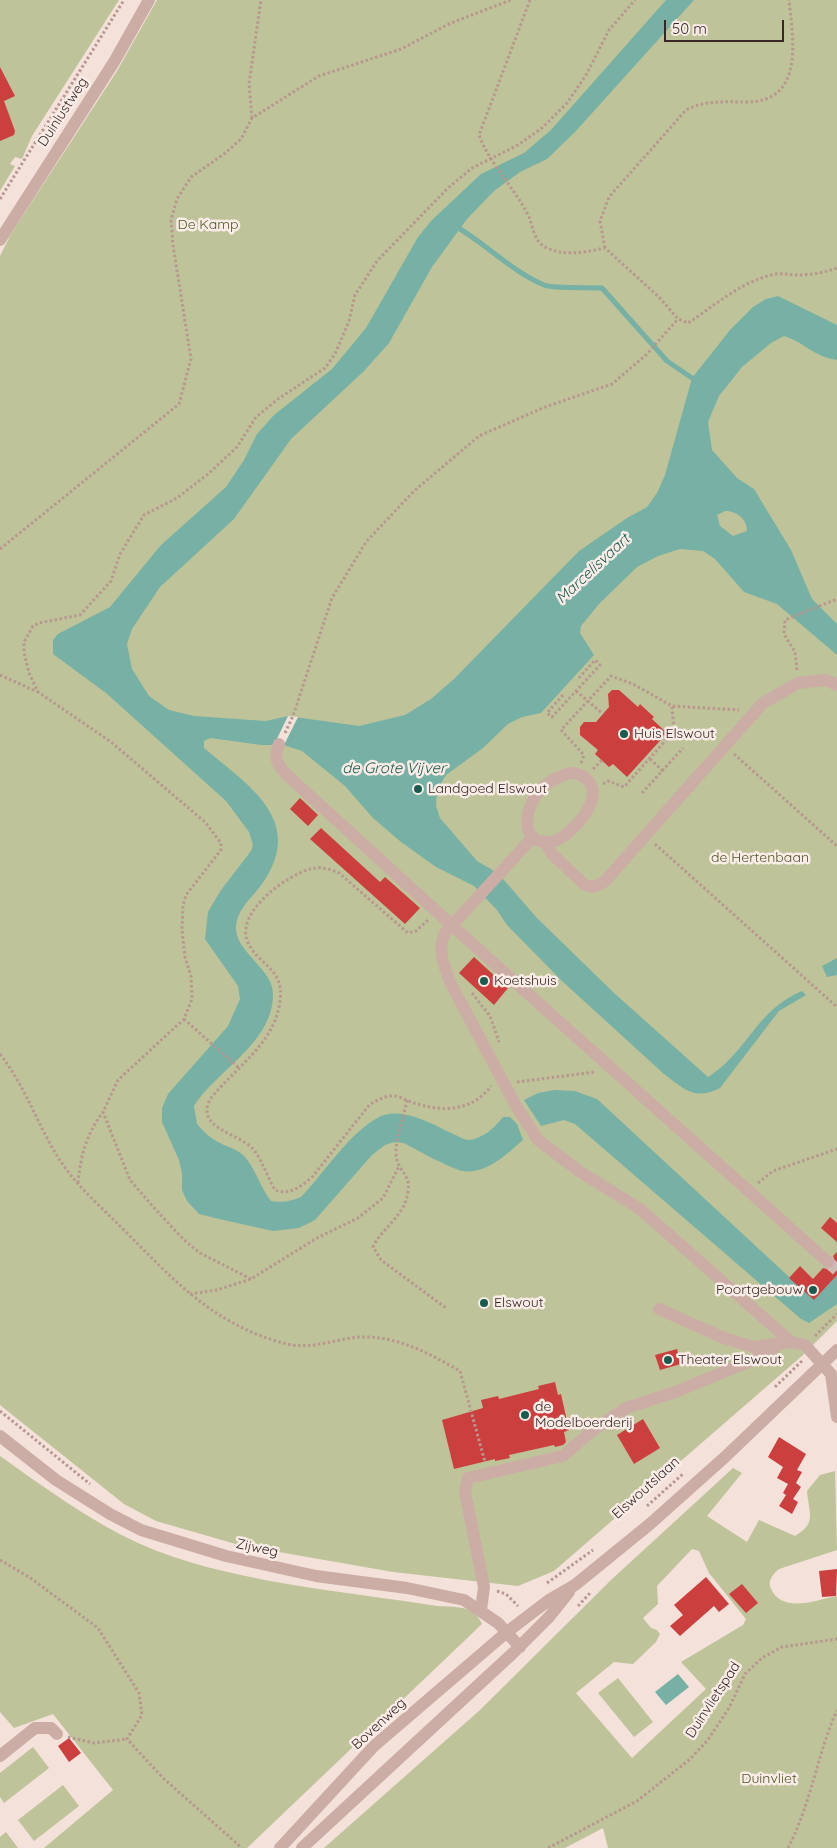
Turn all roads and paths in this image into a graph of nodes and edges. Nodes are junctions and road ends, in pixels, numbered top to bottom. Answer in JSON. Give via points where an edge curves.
{"nodes":[{"id":1,"x":124,"y":0,"type":"edge"},
{"id":2,"x":149,"y":0,"type":"edge"},
{"id":3,"x":261,"y":0,"type":"edge"},
{"id":4,"x":511,"y":0,"type":"edge"},
{"id":5,"x":530,"y":0,"type":"edge"},
{"id":6,"x":635,"y":0,"type":"edge"},
{"id":7,"x":789,"y":0,"type":"edge"},
{"id":8,"x":252,"y":118,"type":"junction"},
{"id":9,"x":491,"y":158,"type":"junction"},
{"id":10,"x":0,"y":199,"type":"edge"},
{"id":11,"x":0,"y":240,"type":"edge"},
{"id":12,"x":605,"y":248,"type":"junction"},
{"id":13,"x":837,"y":268,"type":"edge"},
{"id":14,"x":678,"y":319,"type":"junction"},
{"id":15,"x":0,"y":549,"type":"edge"},
{"id":16,"x":837,"y":598,"type":"edge"},
{"id":17,"x":0,"y":675,"type":"edge"},
{"id":18,"x":578,"y":679,"type":"dead end"},
{"id":19,"x":798,"y":683,"type":"junction"},
{"id":20,"x":837,"y":685,"type":"edge"},
{"id":21,"x":576,"y":690,"type":"junction"},
{"id":22,"x":38,"y":692,"type":"junction"},
{"id":23,"x":564,"y":695,"type":"dead end"},
{"id":24,"x":587,"y":701,"type":"junction"},
{"id":25,"x":672,"y":706,"type":"junction"},
{"id":26,"x":757,"y":711,"type":"junction"},
{"id":27,"x":603,"y":714,"type":"dead end"},
{"id":28,"x":293,"y":716,"type":"dead end"},
{"id":29,"x":279,"y":744,"type":"dead end"},
{"id":30,"x":726,"y":746,"type":"junction"},
{"id":31,"x":683,"y":748,"type":"dead end"},
{"id":32,"x":650,"y":759,"type":"junction"},
{"id":33,"x":663,"y":771,"type":"junction"},
{"id":34,"x":576,"y":772,"type":"junction"},
{"id":35,"x":592,"y":790,"type":"junction"},
{"id":36,"x":642,"y":792,"type":"dead end"},
{"id":37,"x":646,"y":835,"type":"junction"},
{"id":38,"x":539,"y":839,"type":"junction"},
{"id":39,"x":837,"y":846,"type":"edge"},
{"id":40,"x":437,"y":910,"type":"junction"},
{"id":41,"x":451,"y":924,"type":"junction"},
{"id":42,"x":837,"y":1007,"type":"edge"},
{"id":43,"x":184,"y":1019,"type":"junction"},
{"id":44,"x":0,"y":1054,"type":"edge"},
{"id":45,"x":239,"y":1068,"type":"junction"},
{"id":46,"x":610,"y":1068,"type":"junction"},
{"id":47,"x":505,"y":1084,"type":"junction"},
{"id":48,"x":486,"y":1092,"type":"dead end"},
{"id":49,"x":103,"y":1112,"type":"junction"},
{"id":50,"x":837,"y":1149,"type":"edge"},
{"id":51,"x":399,"y":1166,"type":"junction"},
{"id":52,"x":78,"y":1184,"type":"junction"},
{"id":53,"x":749,"y":1193,"type":"junction"},
{"id":54,"x":828,"y":1262,"type":"tunnel mouth"},
{"id":55,"x":251,"y":1279,"type":"junction"},
{"id":56,"x":190,"y":1294,"type":"junction"},
{"id":57,"x":446,"y":1308,"type":"dead end"},
{"id":58,"x":659,"y":1309,"type":"dead end"},
{"id":59,"x":837,"y":1314,"type":"edge"},
{"id":60,"x":791,"y":1342,"type":"junction"},
{"id":61,"x":778,"y":1345,"type":"junction"},
{"id":62,"x":837,"y":1350,"type":"edge"},
{"id":63,"x":805,"y":1351,"type":"junction"},
{"id":64,"x":823,"y":1365,"type":"junction"},
{"id":65,"x":773,"y":1390,"type":"dead end"},
{"id":66,"x":0,"y":1411,"type":"edge"},
{"id":67,"x":837,"y":1418,"type":"edge"},
{"id":68,"x":0,"y":1436,"type":"edge"},
{"id":69,"x":691,"y":1468,"type":"dead end"},
{"id":70,"x":488,"y":1472,"type":"junction"},
{"id":71,"x":95,"y":1487,"type":"dead end"},
{"id":72,"x":643,"y":1510,"type":"dead end"},
{"id":73,"x":594,"y":1549,"type":"dead end"},
{"id":74,"x":0,"y":1560,"type":"edge"},
{"id":75,"x":545,"y":1585,"type":"dead end"},
{"id":76,"x":575,"y":1585,"type":"junction"},
{"id":77,"x":484,"y":1587,"type":"junction"},
{"id":78,"x":526,"y":1602,"type":"dead end"},
{"id":79,"x":481,"y":1610,"type":"junction"},
{"id":80,"x":507,"y":1632,"type":"junction"},
{"id":81,"x":837,"y":1638,"type":"edge"},
{"id":82,"x":520,"y":1647,"type":"junction"},
{"id":83,"x":837,"y":1710,"type":"edge"},
{"id":84,"x":57,"y":1734,"type":"joint"},
{"id":85,"x":127,"y":1739,"type":"junction"},
{"id":86,"x":0,"y":1756,"type":"edge"},
{"id":87,"x":242,"y":1848,"type":"edge"},
{"id":88,"x":280,"y":1848,"type":"edge"},
{"id":89,"x":302,"y":1848,"type":"edge"},
{"id":90,"x":548,"y":1848,"type":"edge"},
{"id":91,"x":788,"y":1848,"type":"edge"}],
"edges":[{"from":1,"to":10,"type":"path"},
{"from":2,"to":11,"type":"street","name":"Duinlustweg","via":[[114,62]]},
{"from":3,"to":8,"type":"path","via":[[249,84]]},
{"from":4,"to":8,"type":"path","via":[[451,23],[400,49],[319,76]]},
{"from":5,"to":9,"type":"path","via":[[479,135]]},
{"from":6,"to":9,"type":"path","via":[[609,30],[586,75],[567,103],[542,128]]},
{"from":7,"to":12,"type":"path","via":[[792,64],[787,81],[778,92],[756,102],[699,104],[686,110],[608,197],[600,221]]},
{"from":8,"to":15,"type":"path","via":[[241,138],[191,177],[177,199],[172,220],[173,245],[191,359],[179,404]]},
{"from":9,"to":12,"type":"path","via":[[529,218],[534,235],[542,246],[564,253]]},
{"from":9,"to":22,"type":"path","via":[[472,168],[448,188],[377,261],[355,295],[349,321],[335,354],[325,368],[256,417],[237,447],[208,474],[177,498],[144,515],[120,554],[111,581],[80,615],[33,626],[24,642],[24,654],[28,673]]},
{"from":12,"to":14,"type":"path","via":[[659,297]]},
{"from":13,"to":14,"type":"path","via":[[824,273],[778,274],[754,281],[728,294],[688,323]]},
{"from":14,"to":28,"type":"path","via":[[646,355],[612,384],[545,407],[479,436],[414,491],[366,542],[332,598]]},
{"from":16,"to":19,"type":"path","via":[[785,620],[784,634],[795,652]]},
{"from":17,"to":22,"type":"path"},
{"from":18,"to":21,"type":"path","via":[[595,660],[600,665]]},
{"from":19,"to":20,"type":"street","via":[[826,680]]},
{"from":19,"to":26,"type":"street"},
{"from":21,"to":23,"type":"path","via":[[552,717],[547,713]]},
{"from":21,"to":24,"type":"path"},
{"from":22,"to":43,"type":"path","via":[[111,742],[205,822],[221,842],[221,850],[186,895],[182,905],[182,930],[192,998]]},
{"from":24,"to":25,"type":"path","via":[[611,676],[633,684]]},
{"from":24,"to":27,"type":"path"},
{"from":24,"to":34,"type":"path","via":[[561,730],[584,755]]},
{"from":25,"to":26,"type":"path"},
{"from":25,"to":32,"type":"path","via":[[674,731]]},
{"from":26,"to":30,"type":"street"},
{"from":29,"to":40,"type":"street","via":[[275,756],[279,767]]},
{"from":30,"to":37,"type":"street"},
{"from":30,"to":39,"type":"path"},
{"from":31,"to":33,"type":"path"},
{"from":32,"to":33,"type":"path"},
{"from":32,"to":35,"type":"path","via":[[624,787],[608,781]]},
{"from":33,"to":36,"type":"path"},
{"from":34,"to":35,"type":"street","via":[[586,777]]},
{"from":34,"to":38,"type":"street","via":[[558,778],[542,789],[531,804],[527,827]]},
{"from":35,"to":38,"type":"street","via":[[592,799],[578,824],[551,842]]},
{"from":37,"to":38,"type":"street","via":[[605,881],[591,888],[585,886]]},
{"from":37,"to":42,"type":"path"},
{"from":38,"to":41,"type":"street","via":[[498,875]]},
{"from":40,"to":41,"type":"street"},
{"from":40,"to":45,"type":"path","via":[[416,930],[408,933],[339,873],[326,868],[311,868],[277,887],[260,902],[246,926],[247,940],[252,949],[275,972],[281,986],[280,1001],[273,1026],[254,1054]]},
{"from":41,"to":46,"type":"street"},
{"from":41,"to":47,"type":"street","via":[[441,942],[442,961]]},
{"from":43,"to":45,"type":"path"},
{"from":43,"to":49,"type":"path","via":[[118,1080]]},
{"from":44,"to":52,"type":"path","via":[[18,1077],[61,1162]]},
{"from":45,"to":51,"type":"path","via":[[206,1105],[207,1114],[214,1126],[247,1143],[275,1190],[281,1192],[302,1186],[370,1104],[383,1097],[407,1100],[397,1145]]},
{"from":46,"to":47,"type":"path","via":[[588,1074]]},
{"from":46,"to":53,"type":"street"},
{"from":47,"to":48,"type":"path"},
{"from":47,"to":60,"type":"street","via":[[538,1140],[640,1210]]},
{"from":49,"to":52,"type":"path","via":[[91,1128],[81,1158]]},
{"from":49,"to":55,"type":"path","via":[[130,1180],[156,1210],[200,1253]]},
{"from":50,"to":53,"type":"path","via":[[773,1171],[761,1178]]},
{"from":51,"to":55,"type":"path","via":[[383,1198],[372,1208]]},
{"from":51,"to":57,"type":"path","via":[[409,1183],[404,1205],[373,1247],[381,1260]]},
{"from":52,"to":56,"type":"path"},
{"from":53,"to":54,"type":"street"},
{"from":55,"to":56,"type":"path"},
{"from":56,"to":70,"type":"path","via":[[216,1315],[257,1335],[289,1344],[318,1344],[362,1337],[400,1342],[460,1371]]},
{"from":58,"to":61,"type":"street","via":[[724,1338],[754,1346]]},
{"from":59,"to":63,"type":"path"},
{"from":60,"to":61,"type":"street"},
{"from":60,"to":63,"type":"street"},
{"from":61,"to":70,"type":"street","via":[[760,1357],[626,1408],[563,1456]]},
{"from":62,"to":64,"type":"street","name":"Elswoutslaan"},
{"from":63,"to":64,"type":"street"},
{"from":63,"to":65,"type":"path"},
{"from":64,"to":67,"type":"street","via":[[832,1376]]},
{"from":64,"to":76,"type":"street","name":"Elswoutslaan","via":[[650,1524]]},
{"from":66,"to":71,"type":"path"},
{"from":68,"to":79,"type":"street","name":"Zijweg","via":[[56,1480],[141,1530],[226,1556],[316,1576],[407,1588],[464,1600]]},
{"from":69,"to":72,"type":"path","name":"Elswoutslaan","via":[[654,1497]]},
{"from":70,"to":77,"type":"street","via":[[468,1478],[465,1492]]},
{"from":73,"to":75,"type":"path"},
{"from":74,"to":85,"type":"path","via":[[29,1577],[98,1628],[139,1693],[142,1715]]},
{"from":76,"to":80,"type":"street","name":"Elswoutslaan"},
{"from":76,"to":82,"type":"street","name":"Elswoutslaan"},
{"from":77,"to":78,"type":"path","via":[[506,1594],[520,1608]]},
{"from":77,"to":79,"type":"street"},
{"from":79,"to":80,"type":"street","name":"Zijweg"},
{"from":80,"to":82,"type":"street","name":"Zijweg"},
{"from":80,"to":88,"type":"street","name":"Bovenweg","via":[[374,1746]]},
{"from":81,"to":90,"type":"path","name":"Duinvlietspad","via":[[782,1647],[762,1658],[745,1674],[708,1741],[689,1760],[637,1801]]},
{"from":82,"to":89,"type":"street"},
{"from":83,"to":91,"type":"path","via":[[809,1800]]},
{"from":84,"to":85,"type":"path","via":[[94,1743]]},
{"from":84,"to":86,"type":"street","via":[[51,1728],[35,1728]]},
{"from":85,"to":87,"type":"path","via":[[163,1778]]}]}
